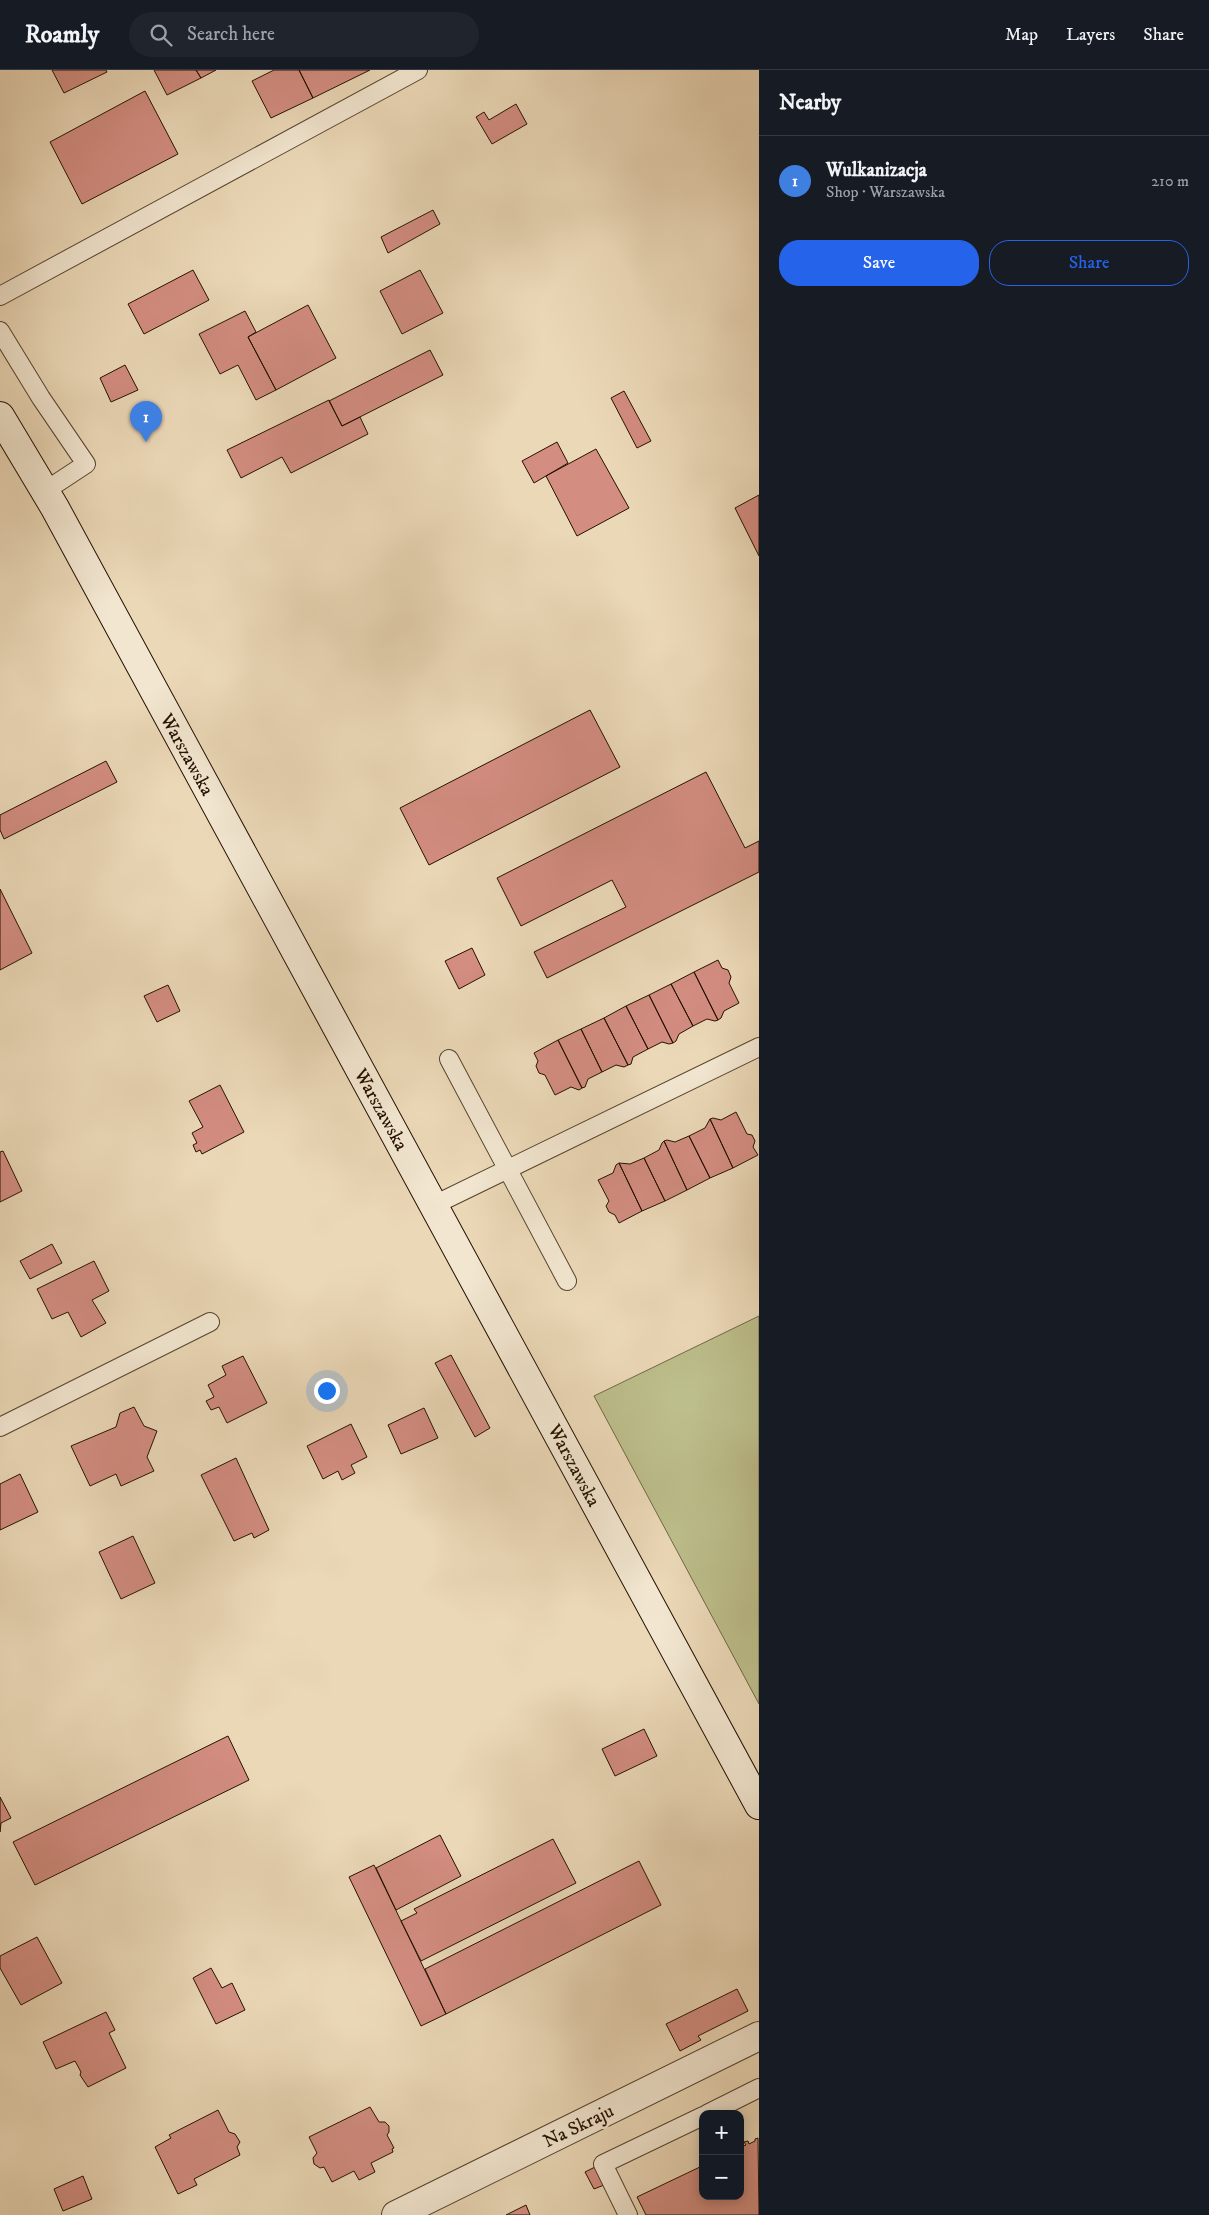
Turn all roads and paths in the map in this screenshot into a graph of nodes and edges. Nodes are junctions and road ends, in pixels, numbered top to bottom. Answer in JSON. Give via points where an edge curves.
{"nodes":[{"id":1,"x":418,"y":70,"type":"edge"},
{"id":2,"x":0,"y":296,"type":"edge"},
{"id":3,"x":0,"y":331,"type":"edge"},
{"id":4,"x":0,"y":416,"type":"edge"},
{"id":5,"x":45,"y":491,"type":"junction"},
{"id":6,"x":759,"y":1047,"type":"edge"},
{"id":7,"x":448,"y":1059,"type":"dead end"},
{"id":8,"x":508,"y":1169,"type":"junction"},
{"id":9,"x":434,"y":1205,"type":"junction"},
{"id":10,"x":567,"y":1281,"type":"dead end"},
{"id":11,"x":210,"y":1322,"type":"dead end"},
{"id":12,"x":0,"y":1426,"type":"edge"},
{"id":13,"x":759,"y":1805,"type":"edge"},
{"id":14,"x":759,"y":2036,"type":"edge"},
{"id":15,"x":759,"y":2088,"type":"edge"},
{"id":16,"x":714,"y":2110,"type":"edge"},
{"id":17,"x":699,"y":2118,"type":"edge"},
{"id":18,"x":396,"y":2215,"type":"edge"},
{"id":19,"x":628,"y":2215,"type":"edge"}],
"edges":[{"from":1,"to":2,"type":"lane"},
{"from":3,"to":5,"type":"lane","via":[[86,464]]},
{"from":4,"to":5,"type":"main road","name":"Warszawska"},
{"from":5,"to":9,"type":"main road","name":"Warszawska"},
{"from":6,"to":8,"type":"lane"},
{"from":7,"to":8,"type":"lane"},
{"from":8,"to":9,"type":"lane"},
{"from":8,"to":10,"type":"lane"},
{"from":9,"to":13,"type":"main road","name":"Warszawska"},
{"from":11,"to":12,"type":"lane"},
{"from":14,"to":18,"type":"main road","name":"Na Skraju"},
{"from":15,"to":16,"type":"lane"},
{"from":17,"to":19,"type":"lane","via":[[603,2164]]}]}
